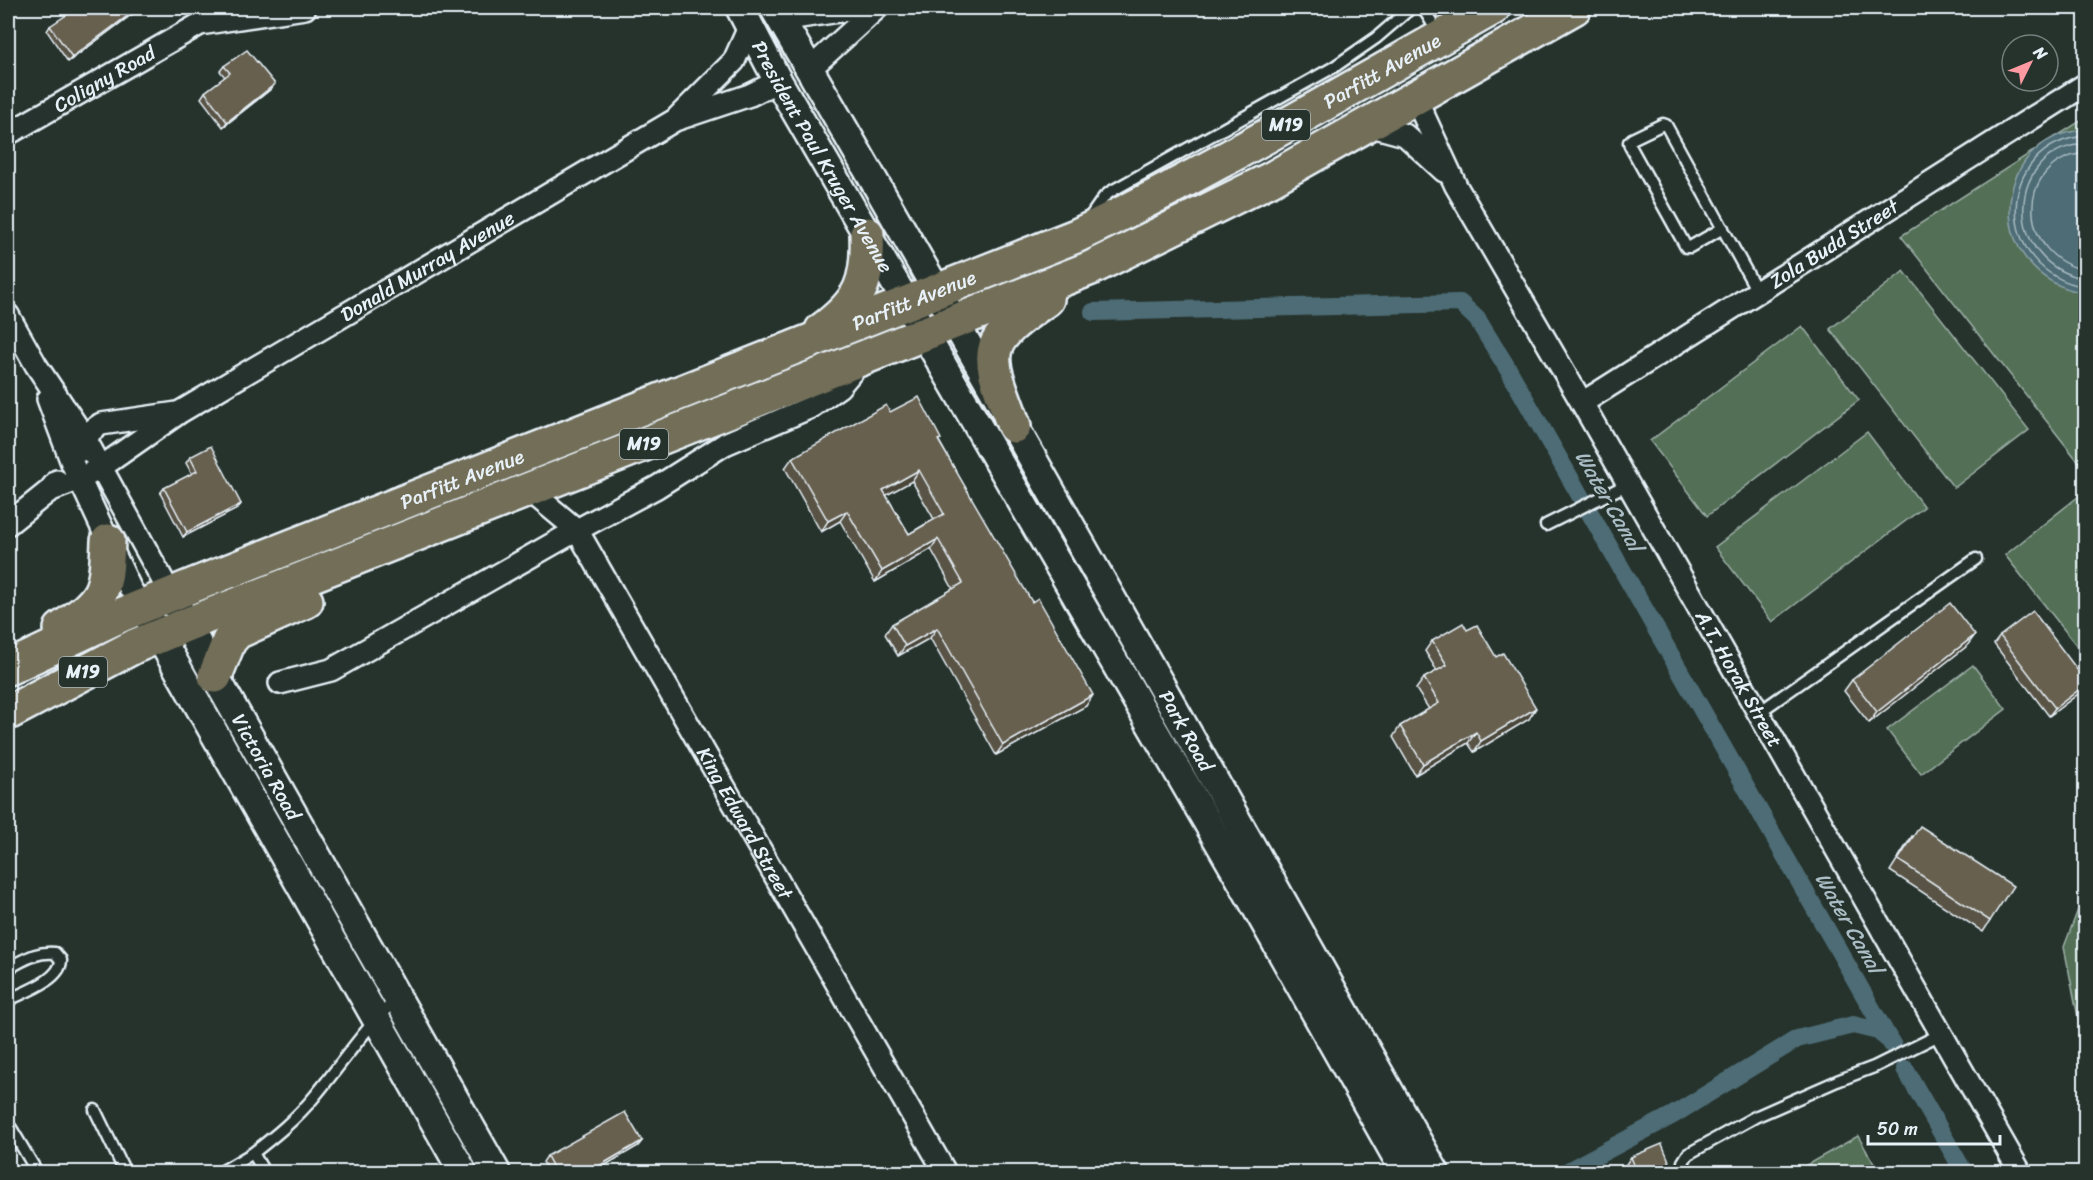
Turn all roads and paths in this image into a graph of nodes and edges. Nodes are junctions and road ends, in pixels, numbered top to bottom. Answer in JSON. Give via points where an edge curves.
{"nodes":[{"id":1,"x":305,"y":8,"type":"edge"},
{"id":2,"x":859,"y":8,"type":"edge"},
{"id":3,"x":877,"y":8,"type":"edge"},
{"id":4,"x":1411,"y":8,"type":"edge"},
{"id":5,"x":1424,"y":8,"type":"edge"},
{"id":6,"x":1493,"y":8,"type":"edge"},
{"id":7,"x":1538,"y":8,"type":"edge"},
{"id":8,"x":1575,"y":8,"type":"edge"},
{"id":9,"x":778,"y":14,"type":"edge"},
{"id":10,"x":201,"y":16,"type":"edge"},
{"id":11,"x":745,"y":16,"type":"edge"},
{"id":12,"x":1441,"y":37,"type":"junction"},
{"id":13,"x":811,"y":68,"type":"junction"},
{"id":14,"x":778,"y":81,"type":"junction"},
{"id":15,"x":2085,"y":84,"type":"edge"},
{"id":16,"x":1416,"y":99,"type":"junction"},
{"id":17,"x":675,"y":120,"type":"junction"},
{"id":18,"x":1368,"y":125,"type":"junction"},
{"id":19,"x":8,"y":134,"type":"edge"},
{"id":20,"x":1194,"y":176,"type":"junction"},
{"id":21,"x":1456,"y":186,"type":"junction"},
{"id":22,"x":1723,"y":228,"type":"junction"},
{"id":23,"x":867,"y":234,"type":"junction"},
{"id":24,"x":1076,"y":236,"type":"junction"},
{"id":25,"x":1091,"y":268,"type":"junction"},
{"id":26,"x":937,"y":291,"type":"junction"},
{"id":27,"x":1757,"y":291,"type":"junction"},
{"id":28,"x":907,"y":303,"type":"junction"},
{"id":29,"x":8,"y":315,"type":"edge"},
{"id":30,"x":956,"y":322,"type":"junction"},
{"id":31,"x":926,"y":333,"type":"junction"},
{"id":32,"x":801,"y":345,"type":"junction"},
{"id":33,"x":863,"y":358,"type":"junction"},
{"id":34,"x":1582,"y":403,"type":"junction"},
{"id":35,"x":180,"y":412,"type":"junction"},
{"id":36,"x":1014,"y":426,"type":"junction"},
{"id":37,"x":75,"y":441,"type":"junction"},
{"id":38,"x":100,"y":468,"type":"junction"},
{"id":39,"x":76,"y":471,"type":"junction"},
{"id":40,"x":1624,"y":486,"type":"junction"},
{"id":41,"x":529,"y":490,"type":"junction"},
{"id":42,"x":28,"y":507,"type":"junction"},
{"id":43,"x":474,"y":512,"type":"junction"},
{"id":44,"x":8,"y":524,"type":"edge"},
{"id":45,"x":1549,"y":524,"type":"dead end"},
{"id":46,"x":577,"y":530,"type":"junction"},
{"id":47,"x":108,"y":541,"type":"junction"},
{"id":48,"x":1976,"y":558,"type":"dead end"},
{"id":49,"x":157,"y":601,"type":"junction"},
{"id":50,"x":174,"y":630,"type":"junction"},
{"id":51,"x":9,"y":666,"type":"edge"},
{"id":52,"x":215,"y":676,"type":"junction"},
{"id":53,"x":280,"y":682,"type":"dead end"},
{"id":54,"x":8,"y":713,"type":"edge"},
{"id":55,"x":1758,"y":713,"type":"junction"},
{"id":56,"x":326,"y":872,"type":"junction"},
{"id":57,"x":304,"y":892,"type":"junction"},
{"id":58,"x":8,"y":968,"type":"edge"},
{"id":59,"x":398,"y":999,"type":"junction"},
{"id":60,"x":8,"y":1000,"type":"edge"},
{"id":61,"x":376,"y":1018,"type":"junction"},
{"id":62,"x":1941,"y":1034,"type":"junction"},
{"id":63,"x":95,"y":1110,"type":"dead end"},
{"id":64,"x":12,"y":1128,"type":"dead end"},
{"id":65,"x":253,"y":1153,"type":"junction"},
{"id":66,"x":37,"y":1173,"type":"edge"},
{"id":67,"x":125,"y":1173,"type":"edge"},
{"id":68,"x":221,"y":1173,"type":"edge"},
{"id":69,"x":264,"y":1173,"type":"edge"},
{"id":70,"x":463,"y":1173,"type":"edge"},
{"id":71,"x":496,"y":1173,"type":"edge"},
{"id":72,"x":945,"y":1173,"type":"edge"},
{"id":73,"x":1406,"y":1173,"type":"edge"},
{"id":74,"x":1436,"y":1173,"type":"edge"},
{"id":75,"x":1686,"y":1173,"type":"edge"},
{"id":76,"x":2019,"y":1173,"type":"edge"}],
"edges":[{"from":1,"to":10,"type":"street","name":"Coligny Road"},
{"from":2,"to":9,"type":"street"},
{"from":3,"to":13,"type":"street"},
{"from":4,"to":24,"type":"lane","via":[[1334,67],[1123,184],[1104,197]]},
{"from":5,"to":12,"type":"lane"},
{"from":6,"to":12,"type":"highway","name":"Parfitt Avenue","number":"M19"},
{"from":7,"to":12,"type":"highway","via":[[1476,42],[1459,43]]},
{"from":8,"to":16,"type":"highway","name":"Parfitt Avenue","number":"M19"},
{"from":9,"to":13,"type":"street","name":"President Paul Kruger Avenue"},
{"from":10,"to":19,"type":"street","name":"Coligny Road"},
{"from":11,"to":14,"type":"street","name":"President Paul Kruger Avenue"},
{"from":11,"to":17,"type":"street","name":"Donald Murray Avenue","via":[[734,61]]},
{"from":12,"to":20,"type":"highway","name":"Parfitt Avenue","number":"M19"},
{"from":13,"to":26,"type":"street","name":"President Paul Kruger Avenue"},
{"from":14,"to":17,"type":"street","name":"Donald Murray Avenue","via":[[750,95]]},
{"from":14,"to":23,"type":"street","name":"President Paul Kruger Avenue"},
{"from":15,"to":27,"type":"street","name":"Zola Budd Street"},
{"from":16,"to":18,"type":"highway","name":"Parfitt Avenue","number":"M19"},
{"from":16,"to":20,"type":"highway","via":[[1375,96],[1237,171]]},
{"from":16,"to":21,"type":"street","name":"A.T. Horak Street"},
{"from":17,"to":35,"type":"street","name":"Donald Murray Avenue"},
{"from":18,"to":21,"type":"street","name":"A.T. Horak Street","via":[[1405,135]]},
{"from":18,"to":25,"type":"highway","name":"Parfitt Avenue","number":"M19","via":[[1271,179]]},
{"from":20,"to":24,"type":"highway","name":"Parfitt Avenue","number":"M19"},
{"from":21,"to":34,"type":"street","name":"A.T. Horak Street"},
{"from":22,"to":22,"type":"lane","via":[[1666,124],[1629,142],[1686,247]]},
{"from":22,"to":27,"type":"lane"},
{"from":23,"to":28,"type":"street","name":"President Paul Kruger Avenue"},
{"from":23,"to":32,"type":"highway","via":[[868,261],[862,288],[841,316]]},
{"from":24,"to":26,"type":"highway","name":"Parfitt Avenue","number":"M19"},
{"from":25,"to":30,"type":"highway","name":"Parfitt Avenue","number":"M19"},
{"from":25,"to":36,"type":"highway","via":[[1014,322],[998,341],[993,355],[995,372]]},
{"from":26,"to":28,"type":"highway","name":"Parfitt Avenue","number":"M19"},
{"from":26,"to":30,"type":"street","name":"Park Road"},
{"from":27,"to":34,"type":"street","name":"Zola Budd Street"},
{"from":28,"to":31,"type":"street","name":"President Paul Kruger Avenue"},
{"from":28,"to":32,"type":"highway","name":"Parfitt Avenue","number":"M19"},
{"from":29,"to":37,"type":"street","name":"Victoria Road"},
{"from":30,"to":31,"type":"highway","name":"Parfitt Avenue","number":"M19"},
{"from":30,"to":36,"type":"street","name":"Park Road"},
{"from":31,"to":33,"type":"highway","name":"Parfitt Avenue","number":"M19"},
{"from":31,"to":73,"type":"street","name":"Park Road"},
{"from":32,"to":49,"type":"highway","name":"Parfitt Avenue","number":"M19"},
{"from":33,"to":41,"type":"highway","name":"Parfitt Avenue","number":"M19"},
{"from":33,"to":46,"type":"street","name":"Parfitt Avenue","via":[[839,387],[811,407],[725,444],[657,487]]},
{"from":34,"to":40,"type":"street","name":"A.T. Horak Street"},
{"from":35,"to":37,"type":"street","name":"Donald Murray Avenue","via":[[106,422]]},
{"from":35,"to":38,"type":"street","name":"Donald Murray Avenue"},
{"from":36,"to":74,"type":"street","name":"Park Road"},
{"from":37,"to":38,"type":"street","name":"Victoria Road"},
{"from":37,"to":39,"type":"street","name":"Victoria Road"},
{"from":37,"to":42,"type":"street"},
{"from":38,"to":39,"type":"street","name":"Donald Murray Avenue"},
{"from":38,"to":49,"type":"street","name":"Victoria Road"},
{"from":39,"to":42,"type":"street","name":"Donald Murray Avenue"},
{"from":39,"to":47,"type":"street","name":"Victoria Road"},
{"from":40,"to":45,"type":"lane"},
{"from":40,"to":55,"type":"street","name":"A.T. Horak Street"},
{"from":41,"to":43,"type":"highway","name":"Parfitt Avenue","number":"M19"},
{"from":41,"to":46,"type":"street","name":"King Edward Street"},
{"from":42,"to":44,"type":"street","name":"Donald Murray Avenue"},
{"from":43,"to":50,"type":"highway","name":"Parfitt Avenue","number":"M19"},
{"from":43,"to":52,"type":"highway","via":[[459,533],[433,547],[237,632],[229,641]]},
{"from":46,"to":53,"type":"street","name":"Parfitt Avenue","via":[[331,670]]},
{"from":46,"to":72,"type":"street","name":"King Edward Street"},
{"from":47,"to":49,"type":"street","name":"Victoria Road","via":[[130,588]]},
{"from":47,"to":51,"type":"highway","via":[[105,582],[99,597],[89,609]]},
{"from":48,"to":55,"type":"lane"},
{"from":49,"to":50,"type":"street","name":"Victoria Road"},
{"from":49,"to":51,"type":"highway","number":"M19"},
{"from":50,"to":52,"type":"street","name":"Victoria Road"},
{"from":50,"to":54,"type":"highway","number":"M19"},
{"from":50,"to":57,"type":"street","name":"Victoria Road"},
{"from":52,"to":56,"type":"street","name":"Victoria Road"},
{"from":55,"to":62,"type":"street","name":"A.T. Horak Street"},
{"from":56,"to":57,"type":"street"},
{"from":56,"to":59,"type":"street","name":"Victoria Road"},
{"from":57,"to":61,"type":"street","name":"Victoria Road"},
{"from":58,"to":60,"type":"lane","via":[[36,953],[55,953],[61,960],[52,978]]},
{"from":59,"to":61,"type":"lane"},
{"from":59,"to":71,"type":"street","name":"Victoria Road"},
{"from":61,"to":65,"type":"lane","via":[[308,1104]]},
{"from":61,"to":70,"type":"street","name":"Victoria Road"},
{"from":62,"to":75,"type":"lane","via":[[1755,1117],[1688,1155],[1683,1162]]},
{"from":62,"to":76,"type":"street","name":"A.T. Horak Street"},
{"from":63,"to":67,"type":"lane"},
{"from":64,"to":66,"type":"lane"},
{"from":65,"to":68,"type":"lane"},
{"from":65,"to":69,"type":"lane"}]}
